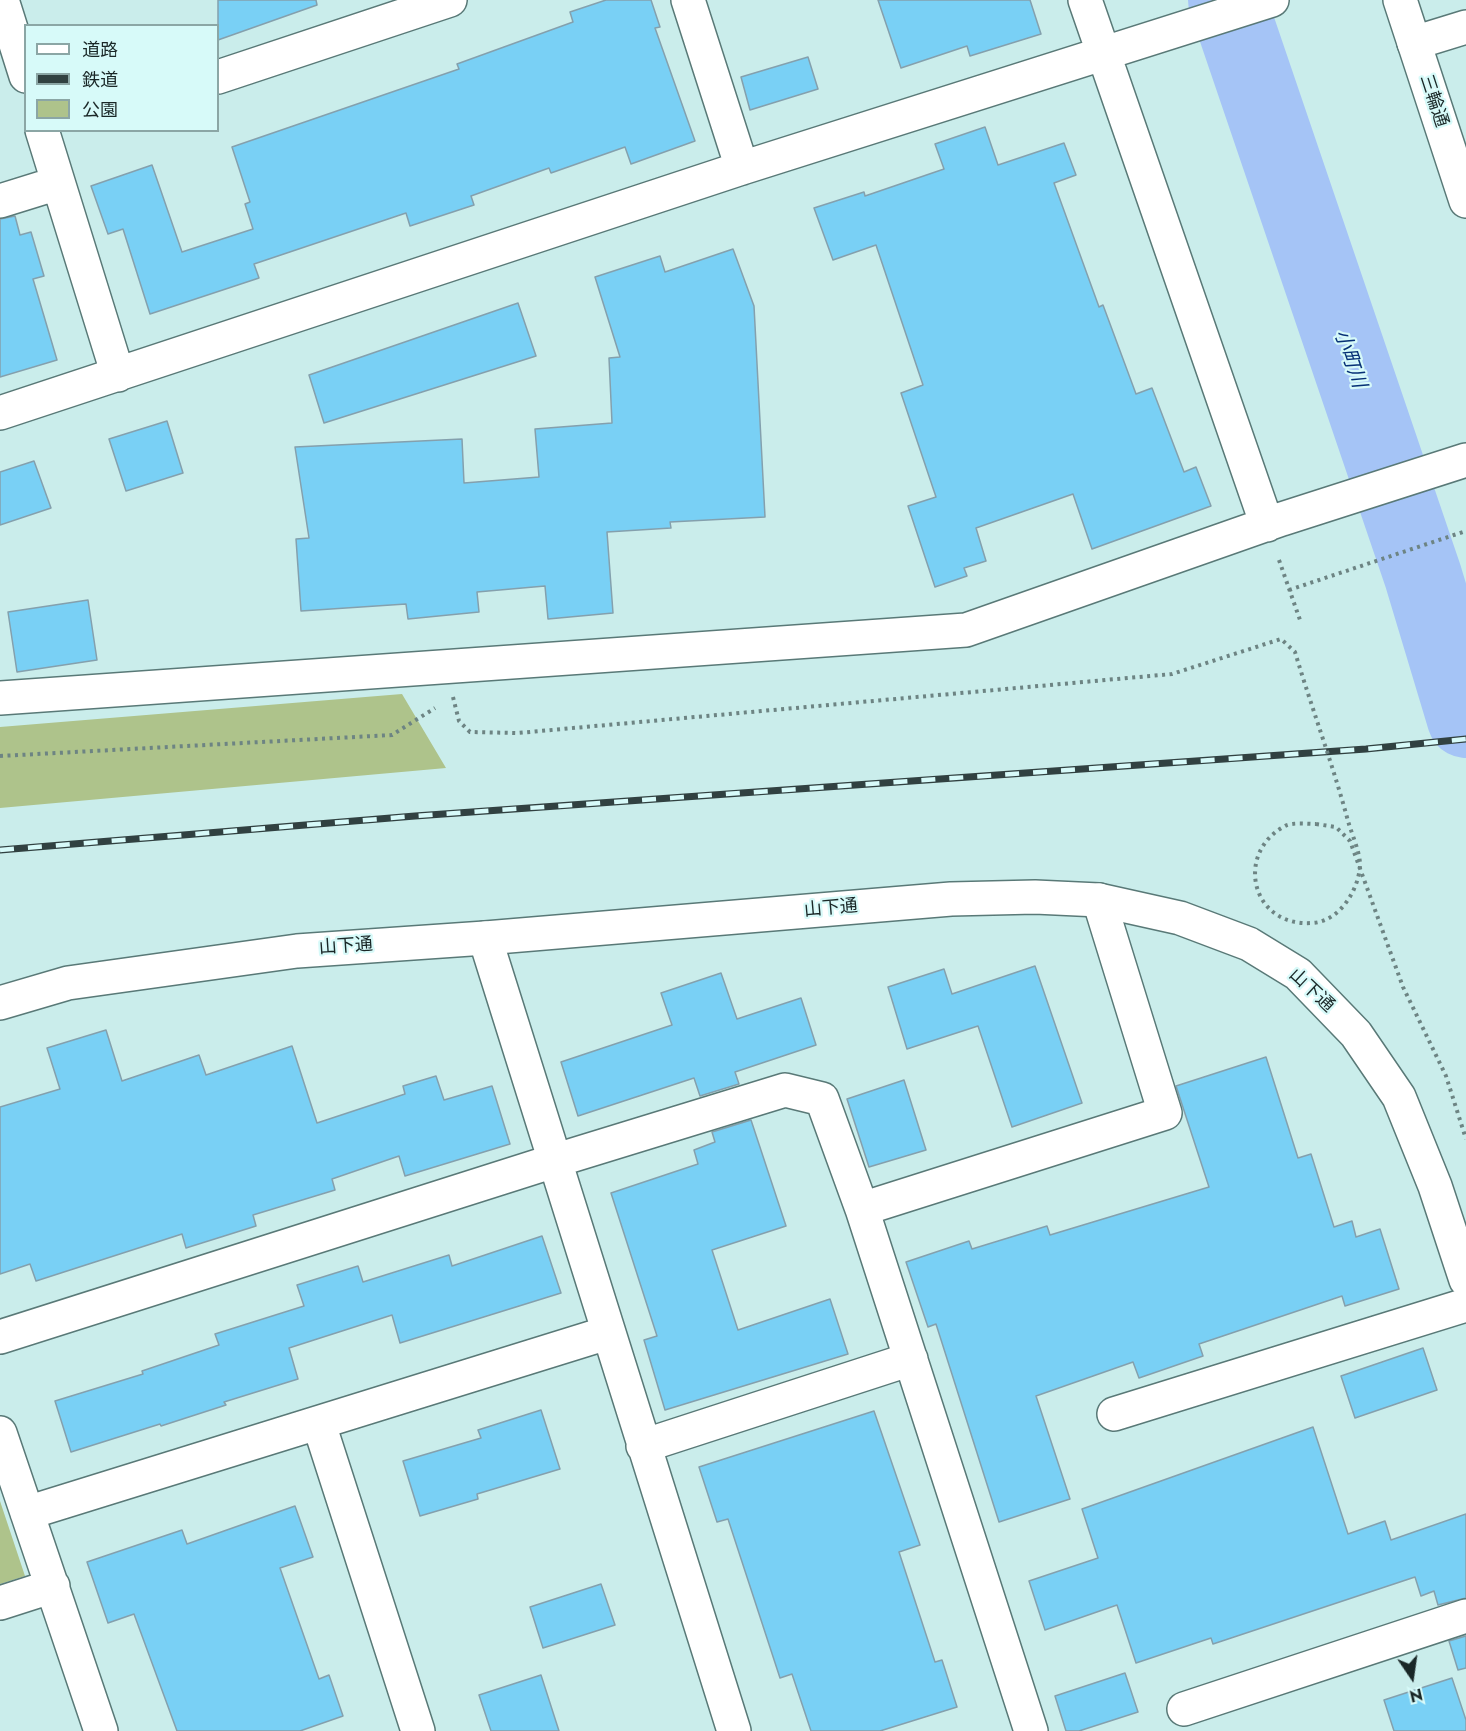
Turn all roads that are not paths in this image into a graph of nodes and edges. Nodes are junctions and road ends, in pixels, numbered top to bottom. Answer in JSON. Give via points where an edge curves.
{"nodes":[{"id":1,"x":3,"y":0,"type":"edge"},
{"id":2,"x":450,"y":0,"type":"edge"},
{"id":3,"x":688,"y":0,"type":"edge"},
{"id":4,"x":1085,"y":0,"type":"edge"},
{"id":5,"x":1272,"y":0,"type":"edge"},
{"id":6,"x":1400,"y":0,"type":"edge"},
{"id":7,"x":1466,"y":27,"type":"edge"},
{"id":8,"x":1414,"y":43,"type":"junction"},
{"id":9,"x":1115,"y":50,"type":"junction"},
{"id":10,"x":24,"y":69,"type":"edge"},
{"id":11,"x":219,"y":77,"type":"edge"},
{"id":12,"x":47,"y":132,"type":"edge"},
{"id":13,"x":742,"y":168,"type":"junction"},
{"id":14,"x":58,"y":183,"type":"junction"},
{"id":15,"x":0,"y":201,"type":"edge"},
{"id":16,"x":1466,"y":201,"type":"edge"},
{"id":17,"x":118,"y":375,"type":"junction"},
{"id":18,"x":0,"y":413,"type":"edge"},
{"id":19,"x":1466,"y":460,"type":"edge"},
{"id":20,"x":1275,"y":522,"type":"junction"},
{"id":21,"x":2,"y":690,"type":"edge"},
{"id":22,"x":1099,"y":900,"type":"junction"},
{"id":23,"x":485,"y":938,"type":"junction"},
{"id":24,"x":0,"y":1003,"type":"edge"},
{"id":25,"x":556,"y":1160,"type":"junction"},
{"id":26,"x":862,"y":1209,"type":"junction"},
{"id":27,"x":1466,"y":1280,"type":"edge"},
{"id":28,"x":1466,"y":1305,"type":"edge"},
{"id":29,"x":607,"y":1333,"type":"junction"},
{"id":30,"x":0,"y":1337,"type":"edge"},
{"id":31,"x":911,"y":1359,"type":"junction"},
{"id":32,"x":1114,"y":1414,"type":"dead end"},
{"id":33,"x":319,"y":1424,"type":"junction"},
{"id":34,"x":0,"y":1433,"type":"edge"},
{"id":35,"x":643,"y":1446,"type":"junction"},
{"id":36,"x":27,"y":1513,"type":"junction"},
{"id":37,"x":53,"y":1586,"type":"junction"},
{"id":38,"x":0,"y":1603,"type":"edge"},
{"id":39,"x":1466,"y":1616,"type":"edge"},
{"id":40,"x":1184,"y":1709,"type":"dead end"},
{"id":41,"x":101,"y":1731,"type":"edge"},
{"id":42,"x":418,"y":1731,"type":"edge"},
{"id":43,"x":734,"y":1731,"type":"edge"},
{"id":44,"x":1032,"y":1731,"type":"edge"}],
"edges":[{"from":1,"to":10,"type":"street"},
{"from":2,"to":11,"type":"street"},
{"from":3,"to":13,"type":"street"},
{"from":4,"to":9,"type":"street"},
{"from":5,"to":9,"type":"street"},
{"from":6,"to":8,"type":"street","name":"三輪通"},
{"from":7,"to":8,"type":"street"},
{"from":8,"to":16,"type":"street","name":"三輪通"},
{"from":9,"to":13,"type":"street"},
{"from":9,"to":20,"type":"street"},
{"from":12,"to":14,"type":"street"},
{"from":13,"to":17,"type":"street"},
{"from":14,"to":15,"type":"street"},
{"from":14,"to":17,"type":"street"},
{"from":17,"to":18,"type":"street"},
{"from":19,"to":20,"type":"street"},
{"from":20,"to":21,"type":"street","via":[[966,630]]},
{"from":22,"to":23,"type":"street","name":"山下通","via":[[951,898]]},
{"from":22,"to":26,"type":"street","via":[[1166,1113]]},
{"from":22,"to":27,"type":"street","name":"山下通","via":[[1180,918],[1249,944],[1298,974],[1356,1034],[1399,1097],[1435,1186]]},
{"from":23,"to":24,"type":"street","name":"山下通","via":[[297,951],[68,983]]},
{"from":23,"to":25,"type":"street"},
{"from":25,"to":26,"type":"street","via":[[785,1090],[822,1099]]},
{"from":25,"to":29,"type":"street"},
{"from":25,"to":30,"type":"street"},
{"from":26,"to":31,"type":"street"},
{"from":28,"to":32,"type":"street"},
{"from":29,"to":33,"type":"street"},
{"from":29,"to":35,"type":"street"},
{"from":31,"to":35,"type":"street"},
{"from":31,"to":44,"type":"street"},
{"from":33,"to":36,"type":"street"},
{"from":33,"to":42,"type":"street"},
{"from":34,"to":36,"type":"street"},
{"from":35,"to":43,"type":"street"},
{"from":36,"to":37,"type":"street"},
{"from":37,"to":38,"type":"street"},
{"from":37,"to":41,"type":"street"},
{"from":39,"to":40,"type":"street"}]}
